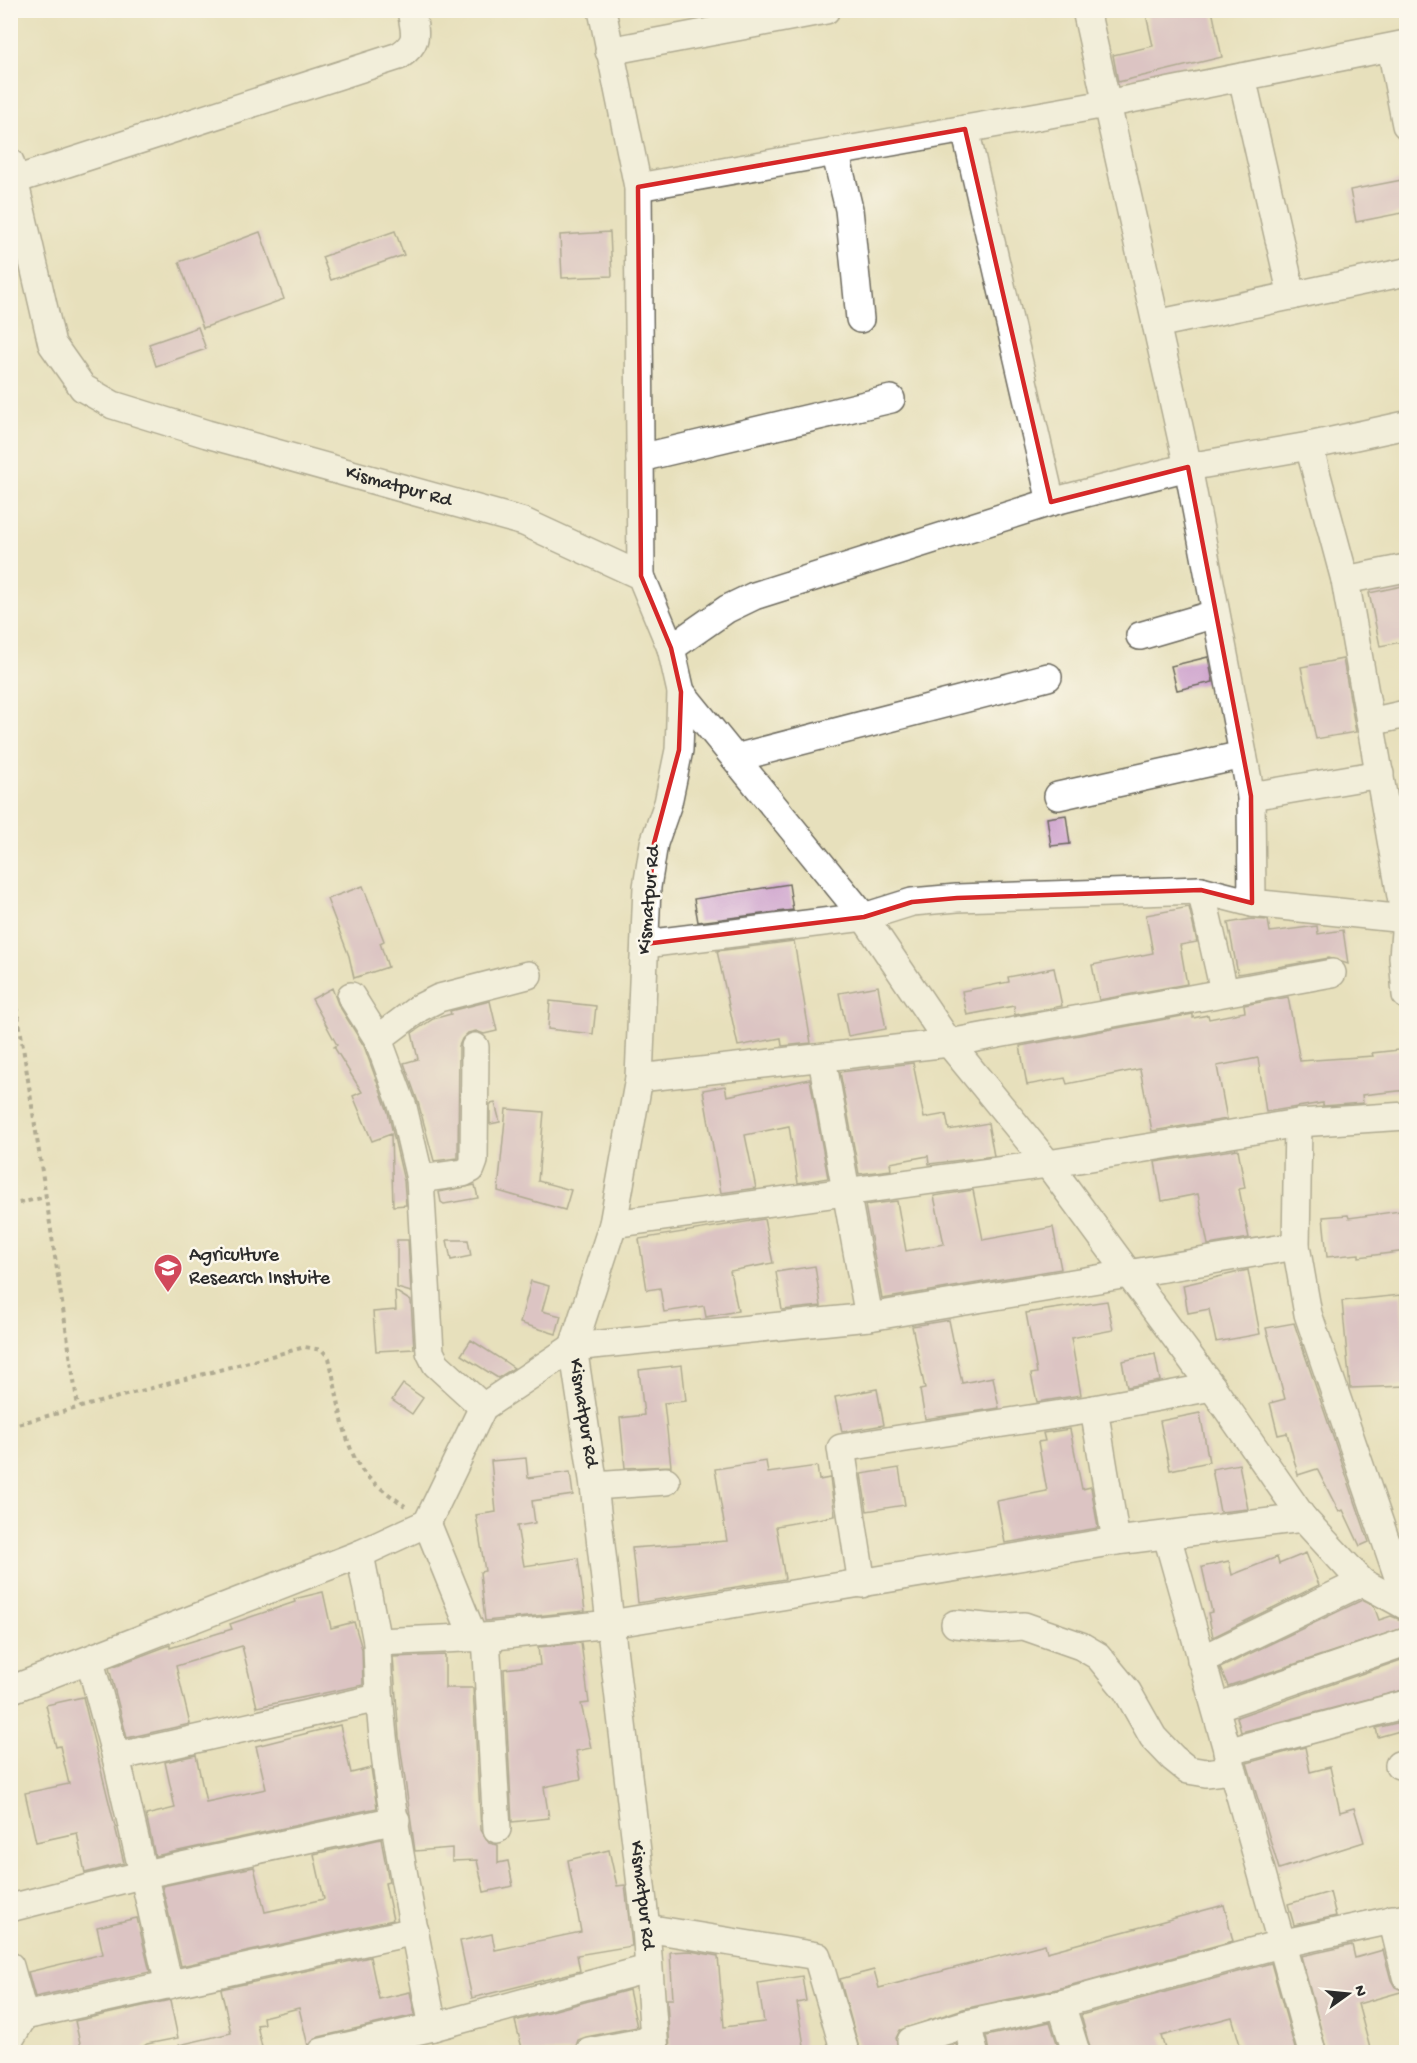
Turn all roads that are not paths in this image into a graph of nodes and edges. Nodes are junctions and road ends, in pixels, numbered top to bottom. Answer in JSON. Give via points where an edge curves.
{"nodes":[{"id":1,"x":411,"y":10,"type":"edge"},
{"id":2,"x":602,"y":10,"type":"edge"},
{"id":3,"x":826,"y":10,"type":"edge"},
{"id":4,"x":1086,"y":10,"type":"edge"},
{"id":5,"x":1399,"y":46,"type":"edge"},
{"id":6,"x":609,"y":51,"type":"junction"},
{"id":7,"x":1242,"y":77,"type":"junction"},
{"id":8,"x":1106,"y":104,"type":"junction"},
{"id":9,"x":1407,"y":125,"type":"edge"},
{"id":10,"x":965,"y":129,"type":"junction"},
{"id":11,"x":835,"y":151,"type":"junction"},
{"id":12,"x":13,"y":171,"type":"edge"},
{"id":13,"x":638,"y":188,"type":"junction"},
{"id":14,"x":1407,"y":272,"type":"edge"},
{"id":15,"x":1292,"y":296,"type":"junction"},
{"id":16,"x":860,"y":319,"type":"dead end"},
{"id":17,"x":1156,"y":324,"type":"junction"},
{"id":18,"x":891,"y":399,"type":"dead end"},
{"id":19,"x":1407,"y":425,"type":"edge"},
{"id":20,"x":1309,"y":446,"type":"junction"},
{"id":21,"x":640,"y":458,"type":"junction"},
{"id":22,"x":1188,"y":467,"type":"junction"},
{"id":23,"x":1051,"y":502,"type":"junction"},
{"id":24,"x":1407,"y":568,"type":"edge"},
{"id":25,"x":641,"y":576,"type":"junction"},
{"id":26,"x":1345,"y":580,"type":"junction"},
{"id":27,"x":1215,"y":614,"type":"junction"},
{"id":28,"x":1140,"y":636,"type":"dead end"},
{"id":29,"x":671,"y":648,"type":"junction"},
{"id":30,"x":1048,"y":677,"type":"dead end"},
{"id":31,"x":681,"y":692,"type":"junction"},
{"id":32,"x":1407,"y":714,"type":"edge"},
{"id":33,"x":1371,"y":722,"type":"junction"},
{"id":34,"x":1243,"y":755,"type":"junction"},
{"id":35,"x":735,"y":758,"type":"junction"},
{"id":36,"x":1390,"y":789,"type":"edge"},
{"id":37,"x":1058,"y":796,"type":"dead end"},
{"id":38,"x":1251,"y":796,"type":"junction"},
{"id":39,"x":1201,"y":890,"type":"junction"},
{"id":40,"x":1252,"y":903,"type":"junction"},
{"id":41,"x":864,"y":917,"type":"junction"},
{"id":42,"x":1406,"y":919,"type":"edge"},
{"id":43,"x":645,"y":944,"type":"junction"},
{"id":44,"x":1332,"y":973,"type":"dead end"},
{"id":45,"x":528,"y":975,"type":"dead end"},
{"id":46,"x":1224,"y":991,"type":"junction"},
{"id":47,"x":1407,"y":995,"type":"edge"},
{"id":48,"x":351,"y":996,"type":"dead end"},
{"id":49,"x":378,"y":1039,"type":"junction"},
{"id":50,"x":949,"y":1043,"type":"junction"},
{"id":51,"x":475,"y":1047,"type":"dead end"},
{"id":52,"x":822,"y":1059,"type":"junction"},
{"id":53,"x":639,"y":1078,"type":"junction"},
{"id":54,"x":1407,"y":1116,"type":"edge"},
{"id":55,"x":1298,"y":1123,"type":"junction"},
{"id":56,"x":1048,"y":1164,"type":"junction"},
{"id":57,"x":420,"y":1179,"type":"junction"},
{"id":58,"x":846,"y":1193,"type":"junction"},
{"id":59,"x":613,"y":1224,"type":"junction"},
{"id":60,"x":1296,"y":1246,"type":"junction"},
{"id":61,"x":1130,"y":1276,"type":"junction"},
{"id":62,"x":868,"y":1317,"type":"junction"},
{"id":63,"x":573,"y":1347,"type":"junction"},
{"id":64,"x":1212,"y":1387,"type":"junction"},
{"id":65,"x":483,"y":1407,"type":"junction"},
{"id":66,"x":1094,"y":1409,"type":"junction"},
{"id":67,"x":666,"y":1481,"type":"dead end"},
{"id":68,"x":594,"y":1486,"type":"junction"},
{"id":69,"x":1303,"y":1518,"type":"junction"},
{"id":70,"x":427,"y":1523,"type":"junction"},
{"id":71,"x":1167,"y":1536,"type":"junction"},
{"id":72,"x":1116,"y":1541,"type":"junction"},
{"id":73,"x":360,"y":1554,"type":"junction"},
{"id":74,"x":1362,"y":1582,"type":"junction"},
{"id":75,"x":862,"y":1584,"type":"junction"},
{"id":76,"x":1407,"y":1600,"type":"edge"},
{"id":77,"x":1407,"y":1606,"type":"edge"},
{"id":78,"x":610,"y":1624,"type":"junction"},
{"id":79,"x":955,"y":1624,"type":"dead end"},
{"id":80,"x":480,"y":1636,"type":"junction"},
{"id":81,"x":377,"y":1642,"type":"junction"},
{"id":82,"x":1407,"y":1642,"type":"edge"},
{"id":83,"x":1201,"y":1660,"type":"junction"},
{"id":84,"x":90,"y":1661,"type":"junction"},
{"id":85,"x":10,"y":1690,"type":"edge"},
{"id":86,"x":378,"y":1698,"type":"junction"},
{"id":87,"x":1407,"y":1704,"type":"edge"},
{"id":88,"x":1216,"y":1707,"type":"junction"},
{"id":89,"x":116,"y":1757,"type":"junction"},
{"id":90,"x":1229,"y":1761,"type":"junction"},
{"id":91,"x":396,"y":1820,"type":"junction"},
{"id":92,"x":497,"y":1829,"type":"dead end"},
{"id":93,"x":145,"y":1874,"type":"junction"},
{"id":94,"x":10,"y":1908,"type":"edge"},
{"id":95,"x":1399,"y":1918,"type":"edge"},
{"id":96,"x":646,"y":1928,"type":"junction"},
{"id":97,"x":415,"y":1931,"type":"junction"},
{"id":98,"x":1280,"y":1944,"type":"junction"},
{"id":99,"x":10,"y":1966,"type":"edge"},
{"id":100,"x":647,"y":1969,"type":"junction"},
{"id":101,"x":1407,"y":1976,"type":"edge"},
{"id":102,"x":169,"y":1985,"type":"junction"},
{"id":103,"x":1061,"y":2004,"type":"junction"},
{"id":104,"x":24,"y":2016,"type":"junction"},
{"id":105,"x":966,"y":2024,"type":"junction"},
{"id":106,"x":433,"y":2027,"type":"junction"},
{"id":107,"x":10,"y":2039,"type":"edge"},
{"id":108,"x":912,"y":2041,"type":"dead end"},
{"id":109,"x":654,"y":2046,"type":"edge"},
{"id":110,"x":322,"y":2052,"type":"edge"},
{"id":111,"x":589,"y":2052,"type":"edge"},
{"id":112,"x":845,"y":2052,"type":"edge"},
{"id":113,"x":974,"y":2052,"type":"edge"},
{"id":114,"x":1076,"y":2052,"type":"edge"},
{"id":115,"x":1312,"y":2052,"type":"edge"}],
"edges":[{"from":1,"to":12,"type":"street","via":[[415,38],[411,48],[399,56]]},
{"from":2,"to":6,"type":"street"},
{"from":3,"to":6,"type":"street"},
{"from":4,"to":8,"type":"street"},
{"from":5,"to":7,"type":"street"},
{"from":5,"to":9,"type":"street"},
{"from":6,"to":13,"type":"street"},
{"from":7,"to":8,"type":"street"},
{"from":7,"to":15,"type":"street"},
{"from":8,"to":10,"type":"street"},
{"from":8,"to":17,"type":"street"},
{"from":10,"to":11,"type":"street"},
{"from":10,"to":23,"type":"street"},
{"from":11,"to":13,"type":"street"},
{"from":11,"to":16,"type":"street","via":[[849,210]]},
{"from":12,"to":25,"type":"street","name":"Kismatpur Rd","via":[[52,344],[83,388],[113,405],[207,434],[524,522]]},
{"from":13,"to":21,"type":"street"},
{"from":14,"to":15,"type":"street"},
{"from":15,"to":17,"type":"street"},
{"from":17,"to":22,"type":"street"},
{"from":18,"to":21,"type":"street"},
{"from":19,"to":20,"type":"street"},
{"from":20,"to":22,"type":"street"},
{"from":20,"to":26,"type":"street"},
{"from":21,"to":25,"type":"street"},
{"from":22,"to":23,"type":"street"},
{"from":22,"to":27,"type":"street"},
{"from":23,"to":29,"type":"street","via":[[754,596],[727,609]]},
{"from":24,"to":26,"type":"street"},
{"from":25,"to":29,"type":"street","name":"Kismatpur Rd"},
{"from":26,"to":33,"type":"street"},
{"from":27,"to":28,"type":"street"},
{"from":27,"to":34,"type":"street"},
{"from":29,"to":31,"type":"street","name":"Kismatpur Rd"},
{"from":30,"to":35,"type":"street"},
{"from":31,"to":35,"type":"street"},
{"from":31,"to":43,"type":"street","name":"Kismatpur Rd","via":[[679,750],[668,803],[654,843],[647,887]]},
{"from":32,"to":33,"type":"street"},
{"from":33,"to":36,"type":"street"},
{"from":34,"to":37,"type":"street"},
{"from":34,"to":38,"type":"street"},
{"from":35,"to":41,"type":"street"},
{"from":36,"to":38,"type":"street"},
{"from":36,"to":42,"type":"street"},
{"from":38,"to":40,"type":"street"},
{"from":39,"to":40,"type":"street"},
{"from":39,"to":41,"type":"street","via":[[957,898],[912,902]]},
{"from":39,"to":46,"type":"street"},
{"from":40,"to":42,"type":"street"},
{"from":41,"to":43,"type":"street"},
{"from":41,"to":50,"type":"street"},
{"from":42,"to":47,"type":"street","via":[[1403,957]]},
{"from":43,"to":53,"type":"street","name":"Kismatpur Rd"},
{"from":44,"to":46,"type":"street"},
{"from":45,"to":49,"type":"street","via":[[439,998]]},
{"from":46,"to":50,"type":"street"},
{"from":48,"to":49,"type":"street"},
{"from":49,"to":57,"type":"street","via":[[403,1107]]},
{"from":50,"to":52,"type":"street"},
{"from":50,"to":56,"type":"street"},
{"from":51,"to":57,"type":"street","via":[[474,1161],[463,1173]]},
{"from":52,"to":53,"type":"street"},
{"from":52,"to":58,"type":"street"},
{"from":53,"to":59,"type":"street","name":"Kismatpur Rd"},
{"from":54,"to":55,"type":"street"},
{"from":55,"to":56,"type":"street"},
{"from":55,"to":60,"type":"street"},
{"from":56,"to":58,"type":"street"},
{"from":56,"to":61,"type":"street"},
{"from":57,"to":65,"type":"street","via":[[430,1352],[436,1364]]},
{"from":58,"to":59,"type":"street"},
{"from":58,"to":62,"type":"street"},
{"from":59,"to":63,"type":"street","name":"Kismatpur Rd"},
{"from":60,"to":61,"type":"street"},
{"from":60,"to":76,"type":"street","via":[[1308,1314]]},
{"from":61,"to":62,"type":"street"},
{"from":61,"to":64,"type":"street"},
{"from":62,"to":63,"type":"street"},
{"from":63,"to":65,"type":"street"},
{"from":63,"to":68,"type":"street","name":"Kismatpur Rd"},
{"from":64,"to":66,"type":"street"},
{"from":64,"to":69,"type":"street"},
{"from":65,"to":70,"type":"street"},
{"from":66,"to":72,"type":"street"},
{"from":66,"to":75,"type":"street","via":[[841,1448]]},
{"from":67,"to":68,"type":"street"},
{"from":68,"to":78,"type":"street","name":"Kismatpur Rd"},
{"from":69,"to":71,"type":"street"},
{"from":69,"to":74,"type":"street"},
{"from":70,"to":73,"type":"street"},
{"from":70,"to":80,"type":"street"},
{"from":71,"to":72,"type":"street"},
{"from":71,"to":83,"type":"street"},
{"from":72,"to":75,"type":"street"},
{"from":73,"to":81,"type":"street"},
{"from":73,"to":84,"type":"street"},
{"from":74,"to":77,"type":"street"},
{"from":74,"to":83,"type":"street"},
{"from":75,"to":78,"type":"street"},
{"from":78,"to":80,"type":"street"},
{"from":78,"to":96,"type":"street","name":"Kismatpur Rd"},
{"from":79,"to":90,"type":"street","via":[[1024,1626],[1081,1646],[1098,1656],[1127,1691],[1153,1737],[1188,1770],[1206,1773]]},
{"from":80,"to":81,"type":"street"},
{"from":80,"to":92,"type":"street"},
{"from":81,"to":86,"type":"street"},
{"from":82,"to":88,"type":"street"},
{"from":83,"to":88,"type":"street"},
{"from":84,"to":85,"type":"street"},
{"from":84,"to":89,"type":"street"},
{"from":86,"to":89,"type":"street"},
{"from":86,"to":91,"type":"street"},
{"from":87,"to":90,"type":"street"},
{"from":88,"to":90,"type":"street"},
{"from":89,"to":93,"type":"street"},
{"from":90,"to":98,"type":"street"},
{"from":91,"to":93,"type":"street"},
{"from":91,"to":97,"type":"street"},
{"from":93,"to":94,"type":"street"},
{"from":93,"to":102,"type":"street"},
{"from":95,"to":98,"type":"street"},
{"from":95,"to":101,"type":"street"},
{"from":96,"to":100,"type":"street","name":"Kismatpur Rd"},
{"from":96,"to":112,"type":"street","via":[[817,1956]]},
{"from":97,"to":102,"type":"street"},
{"from":97,"to":106,"type":"street"},
{"from":98,"to":103,"type":"street"},
{"from":98,"to":115,"type":"street"},
{"from":99,"to":104,"type":"street"},
{"from":100,"to":106,"type":"street"},
{"from":100,"to":109,"type":"street","name":"Kismatpur Rd"},
{"from":102,"to":104,"type":"street"},
{"from":103,"to":105,"type":"street"},
{"from":103,"to":114,"type":"street"},
{"from":104,"to":107,"type":"street"},
{"from":105,"to":108,"type":"street"},
{"from":105,"to":113,"type":"street"},
{"from":106,"to":110,"type":"street"},
{"from":109,"to":111,"type":"street"}]}
